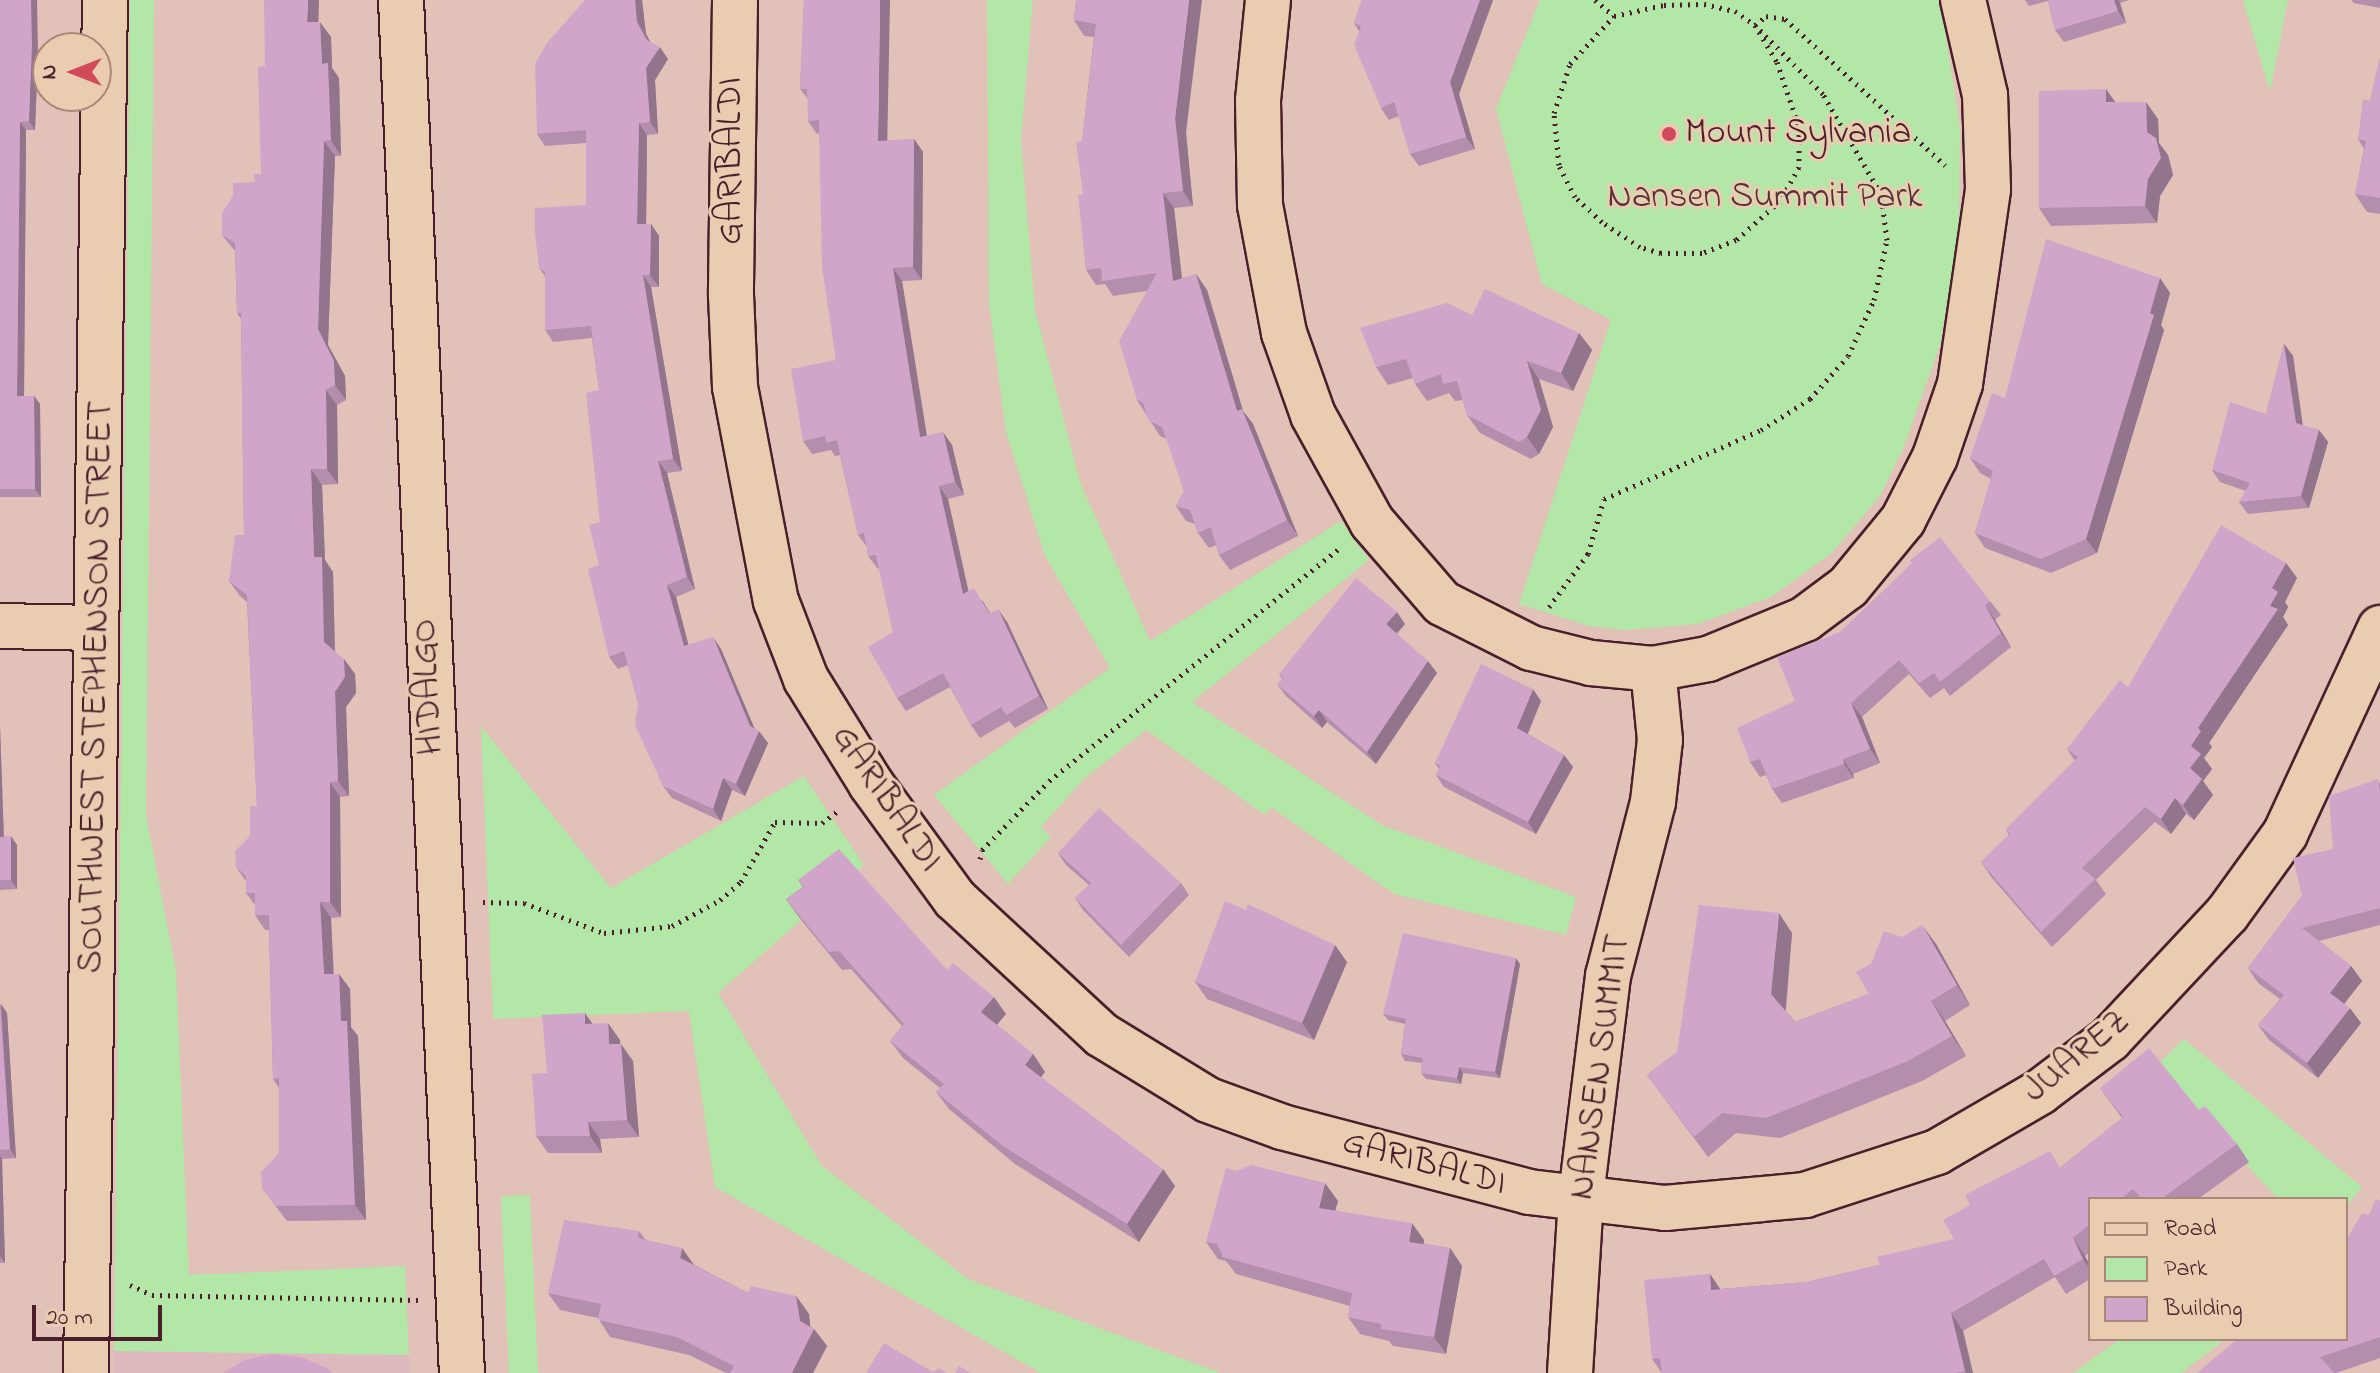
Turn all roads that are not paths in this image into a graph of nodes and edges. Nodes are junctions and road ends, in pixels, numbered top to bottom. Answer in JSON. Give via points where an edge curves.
{"nodes":[{"id":1,"x":105,"y":0,"type":"edge"},
{"id":2,"x":401,"y":0,"type":"edge"},
{"id":3,"x":735,"y":0,"type":"edge"},
{"id":4,"x":1268,"y":0,"type":"edge"},
{"id":5,"x":1963,"y":0,"type":"edge"},
{"id":6,"x":0,"y":626,"type":"edge"},
{"id":7,"x":96,"y":628,"type":"junction"},
{"id":8,"x":2380,"y":628,"type":"edge"},
{"id":9,"x":1653,"y":669,"type":"junction"},
{"id":10,"x":1581,"y":1196,"type":"junction"},
{"id":11,"x":86,"y":1373,"type":"edge"},
{"id":12,"x":462,"y":1373,"type":"edge"},
{"id":13,"x":1570,"y":1373,"type":"edge"}],
"edges":[{"from":1,"to":7,"type":"street","name":"SOUTHWEST STEPHENSON STREET"},
{"from":2,"to":12,"type":"street","name":"HIDALGO"},
{"from":3,"to":10,"type":"street","name":"GARIBALDI","via":[[731,295],[735,387],[749,478],[776,601],[806,679],[871,784],[955,899],[1033,974],[1102,1035],[1208,1100],[1282,1127],[1514,1188]]},
{"from":4,"to":9,"type":"street","via":[[1258,101],[1260,205],[1284,333],[1313,415],[1372,522],[1442,603],[1531,648],[1591,663]]},
{"from":5,"to":9,"type":"street","via":[[1985,95],[1988,189],[1960,384],[1935,457],[1903,520],[1848,587],[1805,619],[1708,659]]},
{"from":6,"to":7,"type":"street"},
{"from":7,"to":11,"type":"street","name":"SOUTHWEST STEPHENSON STREET"},
{"from":8,"to":10,"type":"street","name":"JUAREZ","via":[[2285,834],[2227,914],[2110,1039],[2040,1092],[1937,1152],[1805,1195],[1665,1208]]},
{"from":9,"to":10,"type":"street","name":"NANSEN SUMMIT","via":[[1660,740],[1653,802],[1608,976]]},
{"from":10,"to":13,"type":"street","name":"NANSEN SUMMIT"}]}
